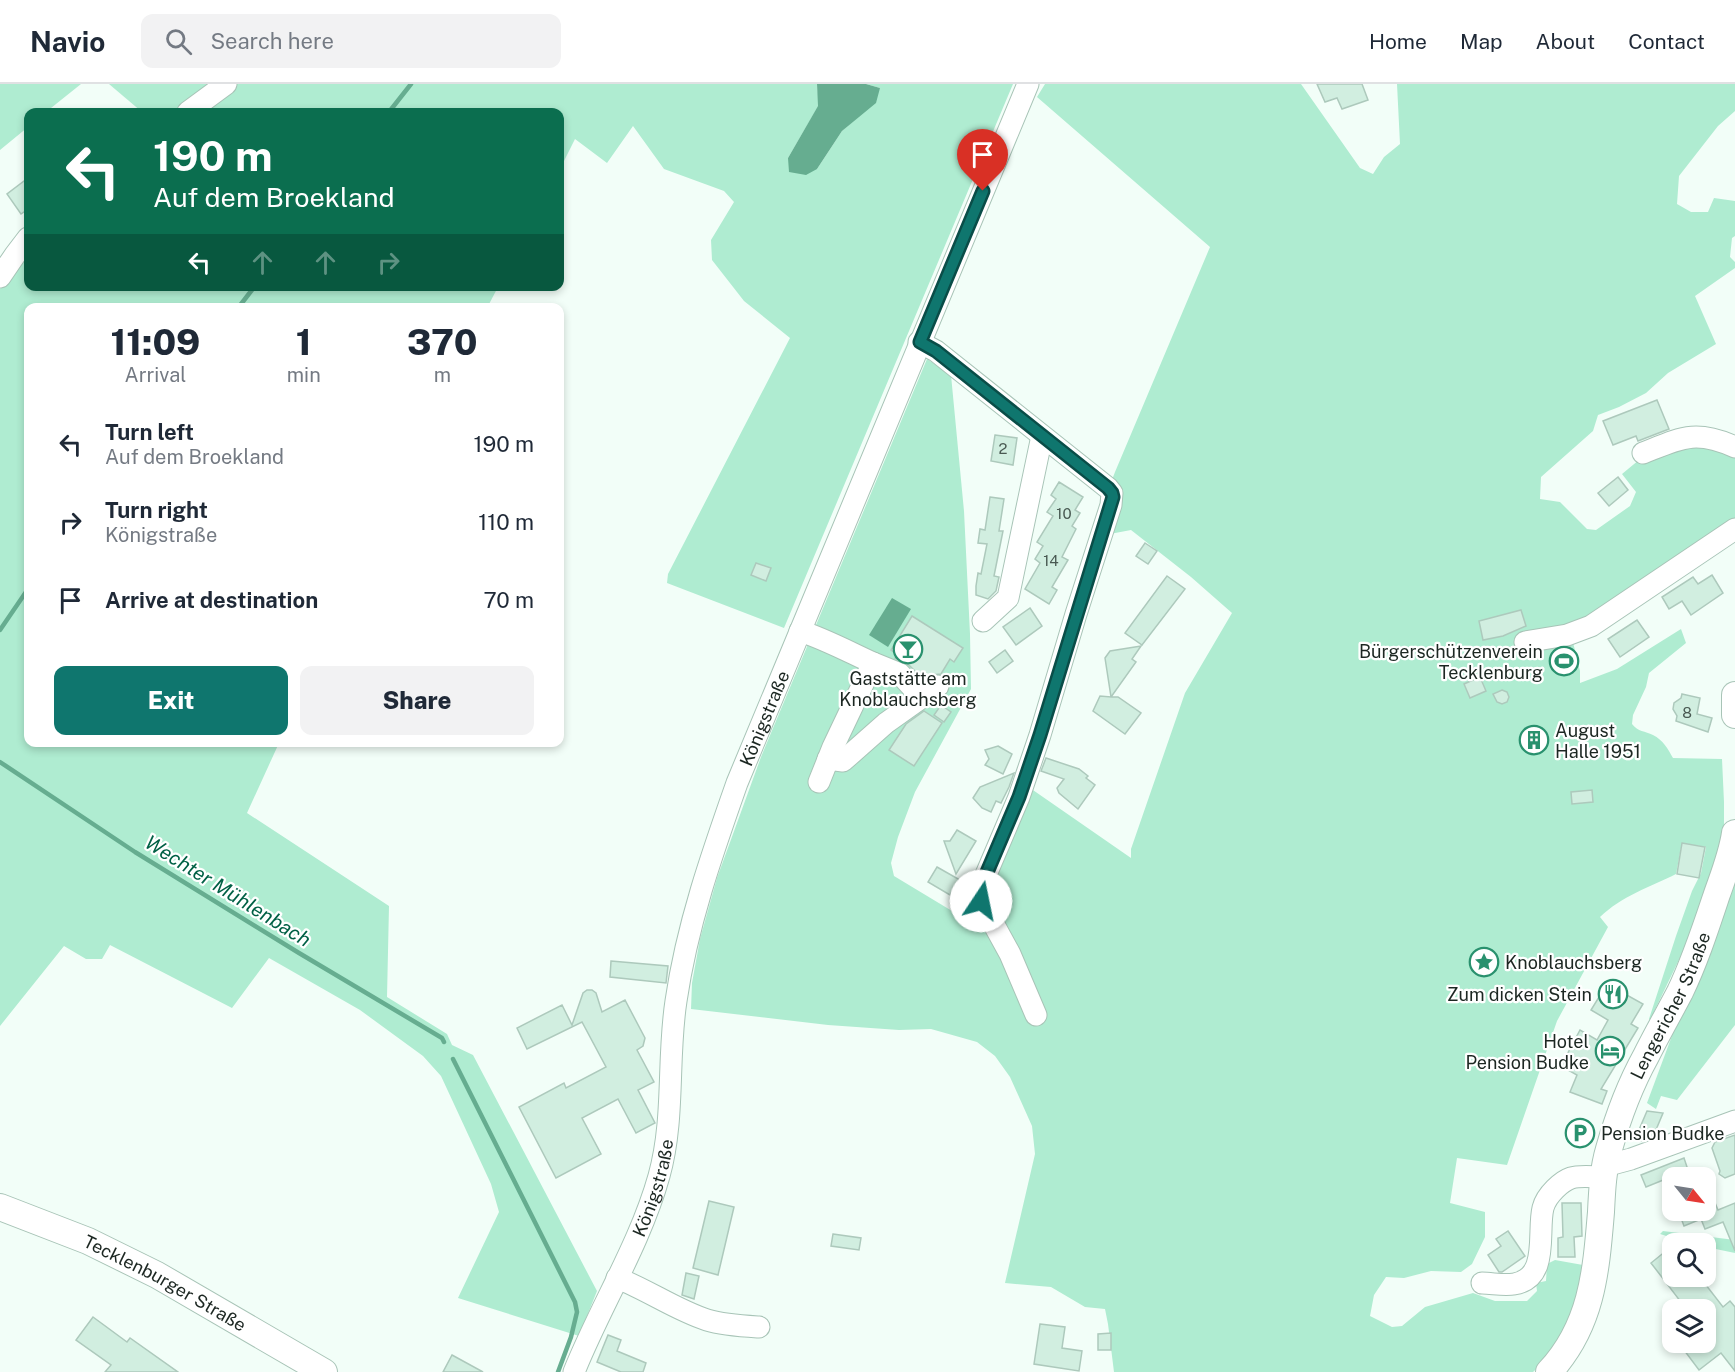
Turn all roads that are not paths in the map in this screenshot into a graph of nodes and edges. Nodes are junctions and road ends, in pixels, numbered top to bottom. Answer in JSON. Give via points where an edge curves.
{"nodes":[{"id":1,"x":226,"y":84,"type":"edge"},
{"id":2,"x":1028,"y":84,"type":"edge"},
{"id":3,"x":193,"y":108,"type":"edge"},
{"id":4,"x":24,"y":243,"type":"edge"},
{"id":5,"x":0,"y":277,"type":"edge"},
{"id":6,"x":920,"y":342,"type":"junction"},
{"id":7,"x":1042,"y":436,"type":"junction"},
{"id":8,"x":1735,"y":447,"type":"edge"},
{"id":9,"x":1643,"y":453,"type":"dead end"},
{"id":10,"x":1735,"y":529,"type":"edge"},
{"id":11,"x":983,"y":621,"type":"dead end"},
{"id":12,"x":800,"y":631,"type":"junction"},
{"id":13,"x":1525,"y":642,"type":"dead end"},
{"id":14,"x":873,"y":663,"type":"junction"},
{"id":15,"x":1735,"y":694,"type":"edge"},
{"id":16,"x":1735,"y":715,"type":"edge"},
{"id":17,"x":828,"y":759,"type":"junction"},
{"id":18,"x":819,"y":782,"type":"dead end"},
{"id":19,"x":1735,"y":833,"type":"edge"},
{"id":20,"x":1036,"y":1015,"type":"dead end"},
{"id":21,"x":1735,"y":1121,"type":"edge"},
{"id":22,"x":1604,"y":1172,"type":"junction"},
{"id":23,"x":0,"y":1207,"type":"edge"},
{"id":24,"x":617,"y":1278,"type":"junction"},
{"id":25,"x":1482,"y":1283,"type":"dead end"},
{"id":26,"x":759,"y":1327,"type":"dead end"},
{"id":27,"x":324,"y":1372,"type":"edge"},
{"id":28,"x":574,"y":1372,"type":"edge"},
{"id":29,"x":1549,"y":1372,"type":"edge"}],
"edges":[{"from":1,"to":3,"type":"street"},
{"from":2,"to":6,"type":"street","name":"Königstraße"},
{"from":4,"to":5,"type":"street"},
{"from":6,"to":7,"type":"street"},
{"from":6,"to":12,"type":"street","name":"Königstraße"},
{"from":7,"to":11,"type":"street","via":[[1008,598]]},
{"from":7,"to":20,"type":"street","via":[[1108,488],[1113,497],[1019,797],[979,891]]},
{"from":8,"to":9,"type":"street","via":[[1697,435]]},
{"from":10,"to":13,"type":"street","via":[[1591,626],[1567,635]]},
{"from":12,"to":14,"type":"street"},
{"from":12,"to":24,"type":"street","name":"Königstraße","via":[[737,783],[704,876],[675,1002],[666,1146],[649,1206]]},
{"from":14,"to":17,"type":"street"},
{"from":14,"to":17,"type":"street","via":[[929,691],[843,761]]},
{"from":15,"to":16,"type":"main road"},
{"from":17,"to":18,"type":"street"},
{"from":19,"to":22,"type":"main road","name":"Lengericher Straße","via":[[1700,942],[1624,1103]]},
{"from":21,"to":22,"type":"street"},
{"from":22,"to":25,"type":"street","via":[[1565,1180],[1549,1196],[1541,1217],[1539,1260],[1530,1276],[1515,1284]]},
{"from":22,"to":29,"type":"main road","name":"Lengericher Straße","via":[[1598,1251],[1584,1315],[1572,1343]]},
{"from":23,"to":27,"type":"main road","name":"Tecklenburger Straße","via":[[157,1275]]},
{"from":24,"to":26,"type":"street","via":[[709,1321]]},
{"from":24,"to":28,"type":"street","name":"Königstraße"}]}
